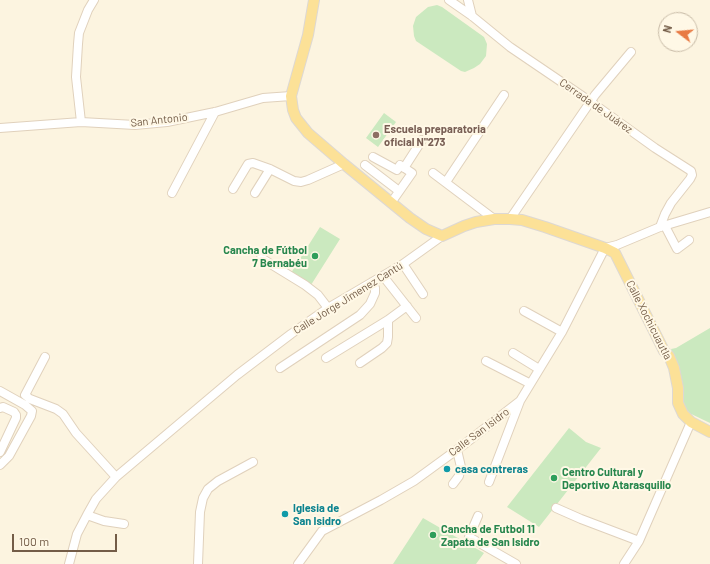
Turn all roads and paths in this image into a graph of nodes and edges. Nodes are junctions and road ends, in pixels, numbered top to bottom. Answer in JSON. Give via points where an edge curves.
{"nodes":[{"id":1,"x":94,"y":0,"type":"edge"},
{"id":2,"x":449,"y":0,"type":"edge"},
{"id":3,"x":468,"y":0,"type":"edge"},
{"id":4,"x":313,"y":2,"type":"edge"},
{"id":5,"x":472,"y":16,"type":"junction"},
{"id":6,"x":630,"y":52,"type":"dead end"},
{"id":7,"x":504,"y":95,"type":"dead end"},
{"id":8,"x":291,"y":96,"type":"junction"},
{"id":9,"x":591,"y":102,"type":"junction"},
{"id":10,"x":215,"y":112,"type":"junction"},
{"id":11,"x":81,"y":122,"type":"junction"},
{"id":12,"x":0,"y":128,"type":"edge"},
{"id":13,"x":422,"y":140,"type":"dead end"},
{"id":14,"x":373,"y":157,"type":"dead end"},
{"id":15,"x":344,"y":164,"type":"junction"},
{"id":16,"x":365,"y":165,"type":"dead end"},
{"id":17,"x":404,"y":168,"type":"junction"},
{"id":18,"x":270,"y":169,"type":"junction"},
{"id":19,"x":433,"y":172,"type":"dead end"},
{"id":20,"x":446,"y":182,"type":"junction"},
{"id":21,"x":233,"y":189,"type":"dead end"},
{"id":22,"x":399,"y":191,"type":"junction"},
{"id":23,"x":172,"y":193,"type":"dead end"},
{"id":24,"x":255,"y":193,"type":"dead end"},
{"id":25,"x":391,"y":203,"type":"junction"},
{"id":26,"x":710,"y":212,"type":"edge"},
{"id":27,"x":494,"y":219,"type":"junction"},
{"id":28,"x":510,"y":219,"type":"junction"},
{"id":29,"x":663,"y":226,"type":"junction"},
{"id":30,"x":442,"y":236,"type":"junction"},
{"id":31,"x":689,"y":240,"type":"dead end"},
{"id":32,"x":604,"y":248,"type":"junction"},
{"id":33,"x":261,"y":258,"type":"dead end"},
{"id":34,"x":403,"y":264,"type":"junction"},
{"id":35,"x":383,"y":276,"type":"junction"},
{"id":36,"x":372,"y":282,"type":"junction"},
{"id":37,"x":423,"y":294,"type":"dead end"},
{"id":38,"x":407,"y":306,"type":"junction"},
{"id":39,"x":328,"y":308,"type":"junction"},
{"id":40,"x":524,"y":311,"type":"dead end"},
{"id":41,"x":416,"y":318,"type":"dead end"},
{"id":42,"x":388,"y":320,"type":"junction"},
{"id":43,"x":562,"y":332,"type":"junction"},
{"id":44,"x":513,"y":353,"type":"dead end"},
{"id":45,"x":45,"y":357,"type":"dead end"},
{"id":46,"x":326,"y":358,"type":"dead end"},
{"id":47,"x":486,"y":361,"type":"dead end"},
{"id":48,"x":360,"y":362,"type":"dead end"},
{"id":49,"x":280,"y":368,"type":"dead end"},
{"id":50,"x":539,"y":369,"type":"junction"},
{"id":51,"x":529,"y":383,"type":"junction"},
{"id":52,"x":0,"y":392,"type":"edge"},
{"id":53,"x":520,"y":401,"type":"junction"},
{"id":54,"x":0,"y":408,"type":"edge"},
{"id":55,"x":691,"y":422,"type":"junction"},
{"id":56,"x":710,"y":432,"type":"edge"},
{"id":57,"x":457,"y":450,"type":"junction"},
{"id":58,"x":0,"y":452,"type":"edge"},
{"id":59,"x":253,"y":462,"type":"dead end"},
{"id":60,"x":0,"y":465,"type":"edge"},
{"id":61,"x":116,"y":477,"type":"junction"},
{"id":62,"x":489,"y":482,"type":"dead end"},
{"id":63,"x":454,"y":484,"type":"dead end"},
{"id":64,"x":556,"y":508,"type":"dead end"},
{"id":65,"x":87,"y":515,"type":"junction"},
{"id":66,"x":478,"y":516,"type":"dead end"},
{"id":67,"x":124,"y":524,"type":"dead end"},
{"id":68,"x":639,"y":540,"type":"junction"},
{"id":69,"x":69,"y":564,"type":"edge"},
{"id":70,"x":198,"y":564,"type":"edge"},
{"id":71,"x":298,"y":564,"type":"edge"},
{"id":72,"x":516,"y":564,"type":"edge"},
{"id":73,"x":624,"y":564,"type":"edge"}],
"edges":[{"from":1,"to":11,"type":"street","via":[[79,33],[76,77]]},
{"from":2,"to":5,"type":"street","name":"Cerrada de Juárez"},
{"from":3,"to":5,"type":"street"},
{"from":4,"to":8,"type":"main road","via":[[308,35]]},
{"from":5,"to":9,"type":"street","name":"Cerrada de Juárez","via":[[510,47]]},
{"from":6,"to":9,"type":"street"},
{"from":7,"to":20,"type":"street"},
{"from":8,"to":10,"type":"street","name":"San Antonio","via":[[263,98]]},
{"from":8,"to":15,"type":"main road","via":[[293,110],[302,126]]},
{"from":9,"to":28,"type":"street"},
{"from":9,"to":29,"type":"street","name":"Cerrada de Juárez","via":[[692,172],[690,179],[664,214]]},
{"from":10,"to":11,"type":"street","name":"San Antonio","via":[[167,122],[135,125]]},
{"from":10,"to":23,"type":"street"},
{"from":11,"to":12,"type":"street","name":"San Antonio"},
{"from":13,"to":17,"type":"street"},
{"from":14,"to":17,"type":"street","via":[[397,170],[400,165]]},
{"from":15,"to":18,"type":"street","via":[[301,182]]},
{"from":15,"to":25,"type":"main road"},
{"from":16,"to":22,"type":"street"},
{"from":17,"to":22,"type":"street","via":[[412,173]]},
{"from":18,"to":21,"type":"street","via":[[248,164]]},
{"from":18,"to":24,"type":"street"},
{"from":19,"to":20,"type":"street"},
{"from":20,"to":27,"type":"street"},
{"from":22,"to":25,"type":"street"},
{"from":25,"to":30,"type":"main road","via":[[420,225]]},
{"from":26,"to":29,"type":"street"},
{"from":27,"to":28,"type":"main road","name":"Calle Jorge Jimenez Cantú"},
{"from":27,"to":30,"type":"main road","name":"Calle Jorge Jimenez Cantú","via":[[464,226]]},
{"from":28,"to":32,"type":"main road","name":"Calle Jorge Jimenez Cantú","via":[[545,227]]},
{"from":29,"to":31,"type":"street","via":[[677,250]]},
{"from":29,"to":32,"type":"street"},
{"from":30,"to":34,"type":"street","name":"Calle Jorge Jimenez Cantú"},
{"from":32,"to":43,"type":"street","name":"Calle San Isidro"},
{"from":32,"to":55,"type":"main road","name":"Calle Xochicuautla","via":[[615,253],[664,351],[669,356],[678,388],[678,403],[683,414]]},
{"from":33,"to":39,"type":"street","via":[[305,285],[318,295]]},
{"from":34,"to":35,"type":"street","name":"Calle Jorge Jimenez Cantú"},
{"from":34,"to":37,"type":"street"},
{"from":35,"to":36,"type":"street","name":"Calle Jorge Jimenez Cantú"},
{"from":35,"to":38,"type":"street"},
{"from":36,"to":39,"type":"street","name":"Calle Jorge Jimenez Cantú"},
{"from":36,"to":49,"type":"street","via":[[375,293],[370,304],[360,315]]},
{"from":38,"to":41,"type":"street"},
{"from":38,"to":42,"type":"street"},
{"from":39,"to":61,"type":"street","name":"Calle Jorge Jimenez Cantú","via":[[237,374]]},
{"from":40,"to":43,"type":"street"},
{"from":42,"to":46,"type":"street"},
{"from":42,"to":48,"type":"street","via":[[387,343]]},
{"from":43,"to":50,"type":"street","name":"Calle San Isidro"},
{"from":44,"to":50,"type":"street"},
{"from":45,"to":61,"type":"street","via":[[25,394],[30,399],[63,414],[76,433]]},
{"from":47,"to":51,"type":"street"},
{"from":50,"to":51,"type":"street","name":"Calle San Isidro"},
{"from":51,"to":53,"type":"street","name":"Calle San Isidro"},
{"from":52,"to":60,"type":"street","via":[[26,405],[32,411],[9,456]]},
{"from":53,"to":57,"type":"street","name":"Calle San Isidro"},
{"from":53,"to":62,"type":"street"},
{"from":54,"to":58,"type":"street","via":[[3,407],[16,415]]},
{"from":55,"to":56,"type":"main road","name":"Calle Xochicuautla"},
{"from":55,"to":68,"type":"street"},
{"from":57,"to":63,"type":"street","via":[[461,468]]},
{"from":57,"to":71,"type":"street","name":"Calle San Isidro","via":[[414,481],[322,531]]},
{"from":59,"to":70,"type":"street","via":[[218,481],[208,489],[203,498]]},
{"from":61,"to":65,"type":"street","name":"Calle Jorge Jimenez Cantú","via":[[96,499]]},
{"from":64,"to":68,"type":"street"},
{"from":65,"to":67,"type":"street"},
{"from":65,"to":69,"type":"street","name":"Calle Jorge Jimenez Cantú","via":[[77,534]]},
{"from":66,"to":72,"type":"street","via":[[469,536]]},
{"from":68,"to":73,"type":"street"}]}
